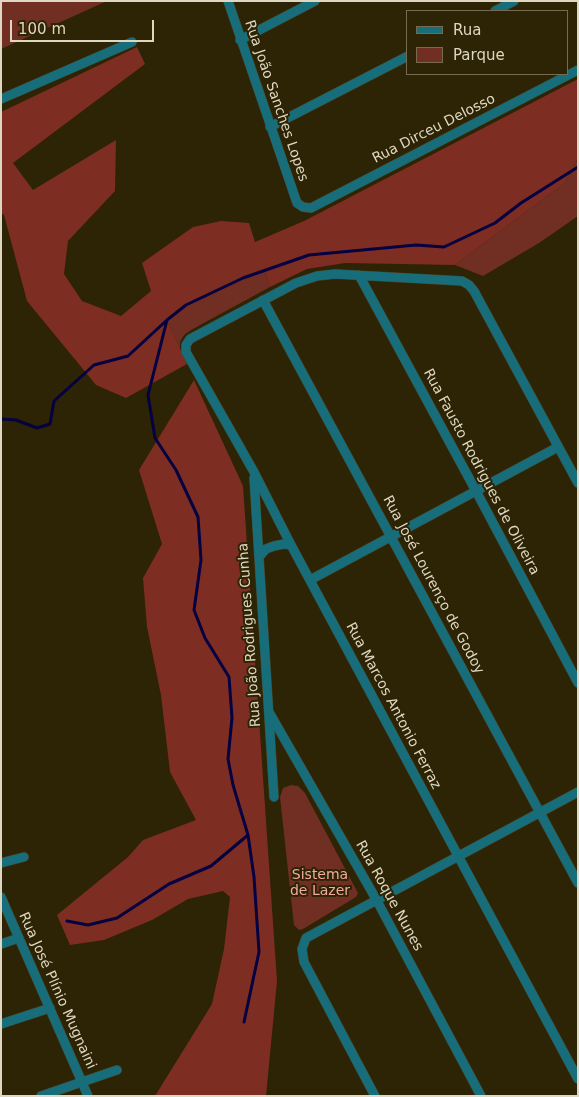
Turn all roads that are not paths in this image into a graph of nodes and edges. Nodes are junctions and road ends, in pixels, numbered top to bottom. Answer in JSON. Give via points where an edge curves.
{"nodes":[{"id":1,"x":228,"y":1,"type":"edge"},
{"id":2,"x":315,"y":1,"type":"edge"},
{"id":3,"x":514,"y":1,"type":"edge"},
{"id":4,"x":497,"y":10,"type":"edge"},
{"id":5,"x":240,"y":40,"type":"junction"},
{"id":6,"x":132,"y":42,"type":"dead end"},
{"id":7,"x":406,"y":57,"type":"edge"},
{"id":8,"x":568,"y":75,"type":"edge"},
{"id":9,"x":1,"y":99,"type":"edge"},
{"id":10,"x":270,"y":127,"type":"junction"},
{"id":11,"x":303,"y":207,"type":"joint"},
{"id":12,"x":359,"y":275,"type":"junction"},
{"id":13,"x":264,"y":300,"type":"junction"},
{"id":14,"x":558,"y":447,"type":"junction"},
{"id":15,"x":254,"y":472,"type":"junction"},
{"id":16,"x":578,"y":483,"type":"edge"},
{"id":17,"x":476,"y":491,"type":"junction"},
{"id":18,"x":392,"y":537,"type":"junction"},
{"id":19,"x":291,"y":545,"type":"junction"},
{"id":20,"x":259,"y":557,"type":"junction"},
{"id":21,"x":310,"y":580,"type":"junction"},
{"id":22,"x":578,"y":683,"type":"edge"},
{"id":23,"x":269,"y":712,"type":"junction"},
{"id":24,"x":578,"y":792,"type":"edge"},
{"id":25,"x":274,"y":797,"type":"dead end"},
{"id":26,"x":540,"y":812,"type":"junction"},
{"id":27,"x":24,"y":857,"type":"dead end"},
{"id":28,"x":458,"y":857,"type":"junction"},
{"id":29,"x":1,"y":864,"type":"edge"},
{"id":30,"x":578,"y":883,"type":"edge"},
{"id":31,"x":1,"y":897,"type":"edge"},
{"id":32,"x":376,"y":900,"type":"junction"},
{"id":33,"x":19,"y":938,"type":"junction"},
{"id":34,"x":1,"y":944,"type":"edge"},
{"id":35,"x":50,"y":1008,"type":"junction"},
{"id":36,"x":1,"y":1024,"type":"edge"},
{"id":37,"x":117,"y":1070,"type":"dead end"},
{"id":38,"x":578,"y":1079,"type":"edge"},
{"id":39,"x":82,"y":1082,"type":"junction"},
{"id":40,"x":41,"y":1096,"type":"edge"},
{"id":41,"x":88,"y":1096,"type":"edge"},
{"id":42,"x":375,"y":1096,"type":"edge"},
{"id":43,"x":481,"y":1096,"type":"edge"}],
"edges":[{"from":1,"to":5,"type":"street","name":"Rua João Sanches Lopes"},
{"from":2,"to":5,"type":"street"},
{"from":3,"to":4,"type":"street"},
{"from":5,"to":10,"type":"street","name":"Rua João Sanches Lopes"},
{"from":6,"to":9,"type":"street"},
{"from":7,"to":10,"type":"street"},
{"from":8,"to":11,"type":"street","name":"Rua Dirceu Delosso","via":[[311,208]]},
{"from":10,"to":11,"type":"street","name":"Rua João Sanches Lopes","via":[[297,203]]},
{"from":12,"to":13,"type":"street","via":[[317,276],[296,282]]},
{"from":12,"to":14,"type":"street","via":[[455,279],[469,285]]},
{"from":12,"to":17,"type":"street","name":"Rua Fausto Rodrigues de Oliveira"},
{"from":13,"to":15,"type":"street","name":"Rua Marcos Antonio Ferraz","via":[[190,339],[186,345],[186,352]]},
{"from":13,"to":18,"type":"street","name":"Rua José Lourenço de Godoy"},
{"from":14,"to":16,"type":"street"},
{"from":14,"to":17,"type":"street"},
{"from":15,"to":19,"type":"street","name":"Rua Marcos Antonio Ferraz"},
{"from":15,"to":20,"type":"street","name":"Rua João Rodrigues Cunha"},
{"from":17,"to":18,"type":"street"},
{"from":17,"to":22,"type":"street","name":"Rua Fausto Rodrigues de Oliveira"},
{"from":18,"to":21,"type":"street"},
{"from":18,"to":26,"type":"street","name":"Rua José Lourenço de Godoy"},
{"from":19,"to":20,"type":"street","via":[[266,549]]},
{"from":19,"to":21,"type":"street","name":"Rua Marcos Antonio Ferraz"},
{"from":20,"to":23,"type":"street","name":"Rua João Rodrigues Cunha"},
{"from":21,"to":28,"type":"street","name":"Rua Marcos Antonio Ferraz"},
{"from":23,"to":25,"type":"street","name":"Rua João Rodrigues Cunha"},
{"from":23,"to":32,"type":"street","name":"Rua Roque Nunes"},
{"from":24,"to":26,"type":"street"},
{"from":26,"to":28,"type":"street"},
{"from":26,"to":30,"type":"street","name":"Rua José Lourenço de Godoy"},
{"from":27,"to":29,"type":"street"},
{"from":28,"to":32,"type":"street"},
{"from":28,"to":38,"type":"street","name":"Rua Marcos Antonio Ferraz"},
{"from":31,"to":33,"type":"street","name":"Rua José Plínio Mugnaini"},
{"from":32,"to":42,"type":"street","via":[[306,938],[302,950],[304,962]]},
{"from":32,"to":43,"type":"street","name":"Rua Roque Nunes"},
{"from":33,"to":34,"type":"street"},
{"from":33,"to":35,"type":"street","name":"Rua José Plínio Mugnaini"},
{"from":35,"to":36,"type":"street"},
{"from":35,"to":39,"type":"street","name":"Rua José Plínio Mugnaini"},
{"from":37,"to":39,"type":"street"},
{"from":39,"to":40,"type":"street"},
{"from":39,"to":41,"type":"street","name":"Rua José Plínio Mugnaini"}]}
